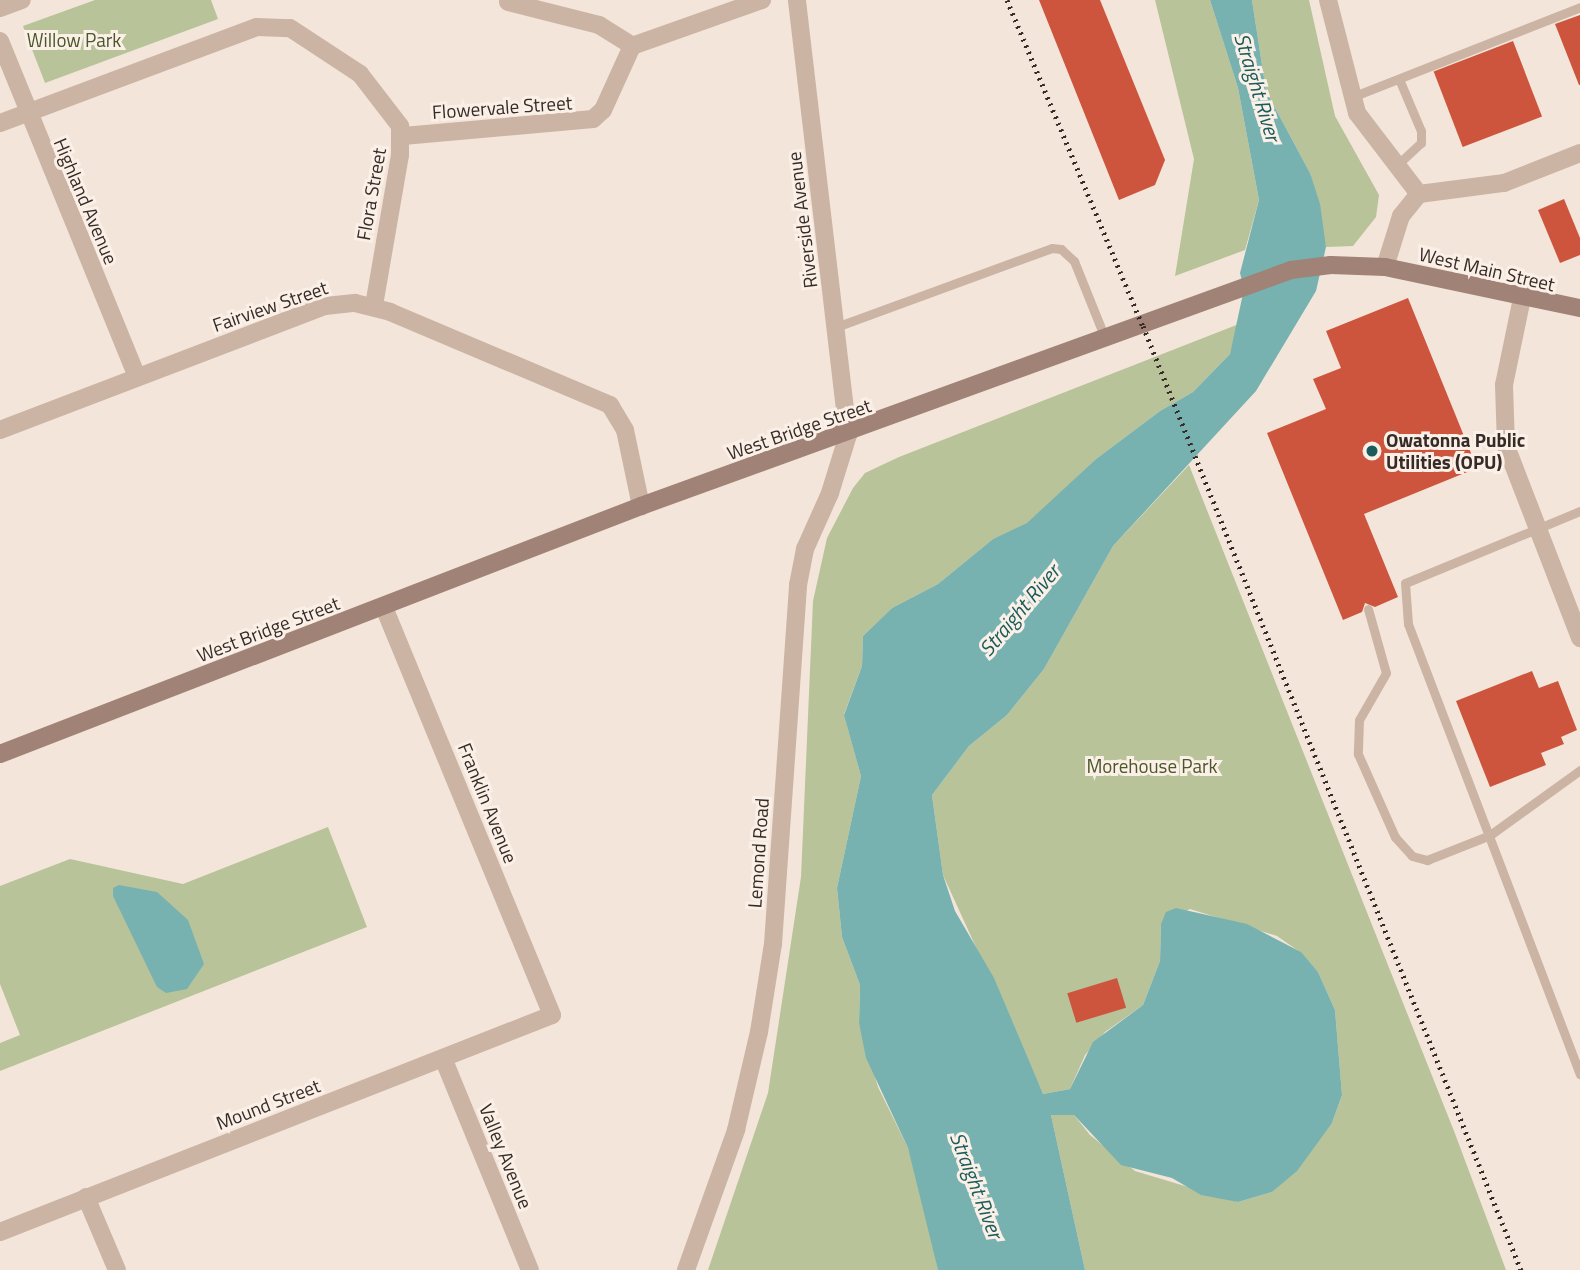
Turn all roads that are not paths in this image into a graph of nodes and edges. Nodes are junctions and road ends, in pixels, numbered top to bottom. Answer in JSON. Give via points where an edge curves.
{"nodes":[{"id":1,"x":22,"y":0,"type":"edge"},
{"id":2,"x":762,"y":0,"type":"edge"},
{"id":3,"x":797,"y":0,"type":"edge"},
{"id":4,"x":1328,"y":0,"type":"edge"},
{"id":5,"x":508,"y":2,"type":"dead end"},
{"id":6,"x":1580,"y":7,"type":"edge"},
{"id":7,"x":0,"y":8,"type":"edge"},
{"id":8,"x":0,"y":41,"type":"edge"},
{"id":9,"x":632,"y":46,"type":"junction"},
{"id":10,"x":1399,"y":79,"type":"junction"},
{"id":11,"x":1350,"y":98,"type":"junction"},
{"id":12,"x":27,"y":112,"type":"junction"},
{"id":13,"x":0,"y":123,"type":"edge"},
{"id":14,"x":403,"y":136,"type":"junction"},
{"id":15,"x":1580,"y":153,"type":"edge"},
{"id":16,"x":1396,"y":166,"type":"junction"},
{"id":17,"x":1419,"y":194,"type":"junction"},
{"id":18,"x":1385,"y":268,"type":"junction"},
{"id":19,"x":1522,"y":298,"type":"junction"},
{"id":20,"x":374,"y":306,"type":"junction"},
{"id":21,"x":1580,"y":308,"type":"edge"},
{"id":22,"x":836,"y":327,"type":"junction"},
{"id":23,"x":1105,"y":340,"type":"junction"},
{"id":24,"x":136,"y":376,"type":"junction"},
{"id":25,"x":0,"y":430,"type":"edge"},
{"id":26,"x":848,"y":435,"type":"junction"},
{"id":27,"x":641,"y":506,"type":"junction"},
{"id":28,"x":1580,"y":510,"type":"edge"},
{"id":29,"x":1536,"y":528,"type":"junction"},
{"id":30,"x":384,"y":607,"type":"junction"},
{"id":31,"x":1368,"y":609,"type":"dead end"},
{"id":32,"x":1580,"y":638,"type":"edge"},
{"id":33,"x":0,"y":754,"type":"edge"},
{"id":34,"x":1580,"y":770,"type":"edge"},
{"id":35,"x":1489,"y":836,"type":"junction"},
{"id":36,"x":552,"y":1015,"type":"joint"},
{"id":37,"x":443,"y":1058,"type":"junction"},
{"id":38,"x":1580,"y":1074,"type":"edge"},
{"id":39,"x":86,"y":1197,"type":"junction"},
{"id":40,"x":0,"y":1232,"type":"edge"},
{"id":41,"x":117,"y":1270,"type":"edge"},
{"id":42,"x":530,"y":1270,"type":"edge"},
{"id":43,"x":686,"y":1270,"type":"edge"}],
"edges":[{"from":1,"to":7,"type":"street"},
{"from":2,"to":9,"type":"street"},
{"from":3,"to":22,"type":"street","name":"Riverside Avenue"},
{"from":4,"to":11,"type":"street"},
{"from":5,"to":9,"type":"street","via":[[599,25]]},
{"from":6,"to":10,"type":"lane"},
{"from":8,"to":12,"type":"street","name":"Highland Avenue"},
{"from":9,"to":14,"type":"street","name":"Flowervale Street","via":[[603,110],[593,119]]},
{"from":10,"to":11,"type":"lane"},
{"from":10,"to":16,"type":"lane","via":[[1421,131],[1421,143]]},
{"from":11,"to":16,"type":"street","via":[[1363,124]]},
{"from":12,"to":13,"type":"street","name":"Flora Street"},
{"from":12,"to":14,"type":"street","name":"Flora Street","via":[[257,27],[279,24],[360,74],[397,119]]},
{"from":12,"to":24,"type":"street","name":"Highland Avenue"},
{"from":14,"to":20,"type":"street","name":"Flora Street"},
{"from":15,"to":17,"type":"street","via":[[1504,183]]},
{"from":16,"to":17,"type":"street"},
{"from":17,"to":18,"type":"street","via":[[1401,216]]},
{"from":18,"to":19,"type":"main road","name":"West Main Street"},
{"from":18,"to":23,"type":"main road","name":"West Bridge Street","via":[[1351,265],[1291,270]]},
{"from":19,"to":21,"type":"main road","name":"West Main Street"},
{"from":19,"to":29,"type":"street","via":[[1502,415],[1509,455]]},
{"from":20,"to":24,"type":"street","name":"Fairview Street","via":[[325,306]]},
{"from":20,"to":27,"type":"street","name":"Fairview Street","via":[[610,405],[625,430]]},
{"from":22,"to":23,"type":"lane","via":[[1052,248],[1061,249],[1074,261]]},
{"from":22,"to":26,"type":"street","name":"Riverside Avenue"},
{"from":23,"to":26,"type":"main road","name":"West Bridge Street"},
{"from":24,"to":25,"type":"street","name":"Fairview Street"},
{"from":26,"to":27,"type":"main road","name":"West Bridge Street"},
{"from":26,"to":43,"type":"street","name":"Lemond Road","via":[[830,494],[805,549],[798,585],[773,944],[759,1031],[736,1130]]},
{"from":27,"to":30,"type":"main road","name":"West Bridge Street"},
{"from":28,"to":29,"type":"lane"},
{"from":29,"to":32,"type":"street"},
{"from":29,"to":35,"type":"lane","via":[[1405,583],[1408,624]]},
{"from":30,"to":33,"type":"main road","name":"West Bridge Street"},
{"from":30,"to":36,"type":"street","name":"Franklin Avenue"},
{"from":31,"to":35,"type":"lane","via":[[1386,673],[1359,720],[1358,754],[1395,837],[1412,856],[1427,860]]},
{"from":34,"to":35,"type":"lane"},
{"from":35,"to":38,"type":"lane"},
{"from":36,"to":37,"type":"street","name":"Mound Street"},
{"from":37,"to":39,"type":"street","name":"Mound Street"},
{"from":37,"to":42,"type":"street","name":"Valley Avenue"},
{"from":39,"to":40,"type":"street","name":"Mound Street"},
{"from":39,"to":41,"type":"street"}]}
